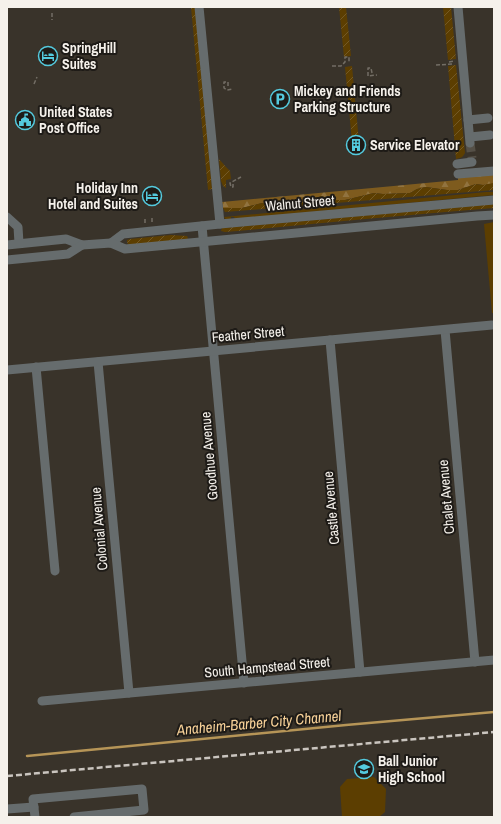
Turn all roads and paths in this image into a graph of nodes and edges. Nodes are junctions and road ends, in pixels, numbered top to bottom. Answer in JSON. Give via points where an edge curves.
{"nodes":[{"id":1,"x":199,"y":7,"type":"edge"},
{"id":2,"x":458,"y":7,"type":"edge"},
{"id":3,"x":52,"y":13,"type":"dead end"},
{"id":4,"x":52,"y":20,"type":"dead end"},
{"id":5,"x":471,"y":43,"type":"dead end"},
{"id":6,"x":461,"y":44,"type":"junction"},
{"id":7,"x":349,"y":62,"type":"dead end"},
{"id":8,"x":448,"y":62,"type":"dead end"},
{"id":9,"x":436,"y":65,"type":"dead end"},
{"id":10,"x":332,"y":66,"type":"dead end"},
{"id":11,"x":372,"y":73,"type":"dead end"},
{"id":12,"x":378,"y":75,"type":"dead end"},
{"id":13,"x":37,"y":77,"type":"dead end"},
{"id":14,"x":34,"y":84,"type":"dead end"},
{"id":15,"x":228,"y":86,"type":"dead end"},
{"id":16,"x":233,"y":89,"type":"dead end"},
{"id":17,"x":484,"y":116,"type":"dead end"},
{"id":18,"x":468,"y":120,"type":"junction"},
{"id":19,"x":490,"y":135,"type":"dead end"},
{"id":20,"x":457,"y":164,"type":"dead end"},
{"id":21,"x":494,"y":171,"type":"edge"},
{"id":22,"x":473,"y":172,"type":"junction"},
{"id":23,"x":458,"y":174,"type":"dead end"},
{"id":24,"x":241,"y":177,"type":"dead end"},
{"id":25,"x":233,"y":184,"type":"dead end"},
{"id":26,"x":494,"y":200,"type":"edge"},
{"id":27,"x":494,"y":215,"type":"edge"},
{"id":28,"x":7,"y":217,"type":"edge"},
{"id":29,"x":152,"y":218,"type":"dead end"},
{"id":30,"x":145,"y":219,"type":"dead end"},
{"id":31,"x":152,"y":223,"type":"dead end"},
{"id":32,"x":145,"y":224,"type":"dead end"},
{"id":33,"x":220,"y":224,"type":"junction"},
{"id":34,"x":202,"y":226,"type":"junction"},
{"id":35,"x":204,"y":241,"type":"junction"},
{"id":36,"x":19,"y":243,"type":"junction"},
{"id":37,"x":112,"y":243,"type":"junction"},
{"id":38,"x":7,"y":244,"type":"edge"},
{"id":39,"x":82,"y":246,"type":"junction"},
{"id":40,"x":7,"y":260,"type":"edge"},
{"id":41,"x":492,"y":325,"type":"dead end"},
{"id":42,"x":445,"y":330,"type":"junction"},
{"id":43,"x":330,"y":340,"type":"junction"},
{"id":44,"x":214,"y":351,"type":"junction"},
{"id":45,"x":98,"y":362,"type":"junction"},
{"id":46,"x":36,"y":367,"type":"junction"},
{"id":47,"x":7,"y":370,"type":"edge"},
{"id":48,"x":55,"y":571,"type":"dead end"},
{"id":49,"x":494,"y":660,"type":"edge"},
{"id":50,"x":475,"y":662,"type":"junction"},
{"id":51,"x":360,"y":672,"type":"junction"},
{"id":52,"x":244,"y":683,"type":"junction"},
{"id":53,"x":129,"y":693,"type":"junction"},
{"id":54,"x":42,"y":701,"type":"dead end"},
{"id":55,"x":34,"y":807,"type":"junction"},
{"id":56,"x":7,"y":809,"type":"edge"},
{"id":57,"x":35,"y":817,"type":"edge"},
{"id":58,"x":74,"y":817,"type":"edge"}],
"edges":[{"from":1,"to":33,"type":"street"},
{"from":2,"to":6,"type":"street"},
{"from":3,"to":4,"type":"path"},
{"from":5,"to":6,"type":"street"},
{"from":6,"to":18,"type":"street"},
{"from":7,"to":10,"type":"path","via":[[349,57],[345,57],[345,62],[341,66]]},
{"from":8,"to":9,"type":"path","via":[[455,61],[455,64]]},
{"from":11,"to":12,"type":"path","via":[[372,68],[368,68],[368,76]]},
{"from":13,"to":14,"type":"path"},
{"from":15,"to":16,"type":"path","via":[[228,82],[224,82],[224,88]]},
{"from":17,"to":18,"type":"street"},
{"from":18,"to":19,"type":"street","via":[[470,140]]},
{"from":20,"to":22,"type":"street","via":[[472,160]]},
{"from":21,"to":22,"type":"street"},
{"from":22,"to":23,"type":"street"},
{"from":24,"to":25,"type":"path","via":[[230,183],[231,187]]},
{"from":26,"to":33,"type":"street","name":"Walnut Street"},
{"from":27,"to":35,"type":"street","name":"Walnut Street"},
{"from":28,"to":36,"type":"street","via":[[18,227]]},
{"from":29,"to":31,"type":"path"},
{"from":30,"to":32,"type":"path"},
{"from":33,"to":34,"type":"street","name":"Walnut Street"},
{"from":34,"to":35,"type":"street","name":"Goodhue Avenue"},
{"from":34,"to":37,"type":"street","name":"Walnut Street","via":[[123,234]]},
{"from":35,"to":37,"type":"street","name":"Walnut Street","via":[[125,249]]},
{"from":35,"to":44,"type":"street","name":"Goodhue Avenue"},
{"from":36,"to":38,"type":"street","name":"Walnut Street"},
{"from":36,"to":39,"type":"street","name":"Walnut Street","via":[[66,239]]},
{"from":37,"to":39,"type":"street","name":"Walnut Street"},
{"from":39,"to":40,"type":"street","name":"Walnut Street","via":[[68,254]]},
{"from":41,"to":42,"type":"street","name":"Feather Street"},
{"from":42,"to":43,"type":"street","name":"Feather Street"},
{"from":42,"to":50,"type":"street","name":"Chalet Avenue"},
{"from":43,"to":44,"type":"street","name":"Feather Street"},
{"from":43,"to":51,"type":"street","name":"Castle Avenue"},
{"from":44,"to":45,"type":"street","name":"Feather Street"},
{"from":44,"to":52,"type":"street","name":"Goodhue Avenue"},
{"from":45,"to":46,"type":"street","name":"Feather Street"},
{"from":45,"to":53,"type":"street","name":"Colonial Avenue"},
{"from":46,"to":47,"type":"street","name":"Feather Street"},
{"from":46,"to":48,"type":"street"},
{"from":49,"to":50,"type":"street","name":"South Hampstead Street"},
{"from":50,"to":51,"type":"street","name":"South Hampstead Street"},
{"from":51,"to":52,"type":"street","name":"South Hampstead Street"},
{"from":52,"to":53,"type":"street","name":"South Hampstead Street"},
{"from":53,"to":54,"type":"street","name":"South Hampstead Street"},
{"from":55,"to":56,"type":"street"},
{"from":55,"to":57,"type":"street"},
{"from":55,"to":58,"type":"street","via":[[34,799],[142,789],[144,810]]}]}
